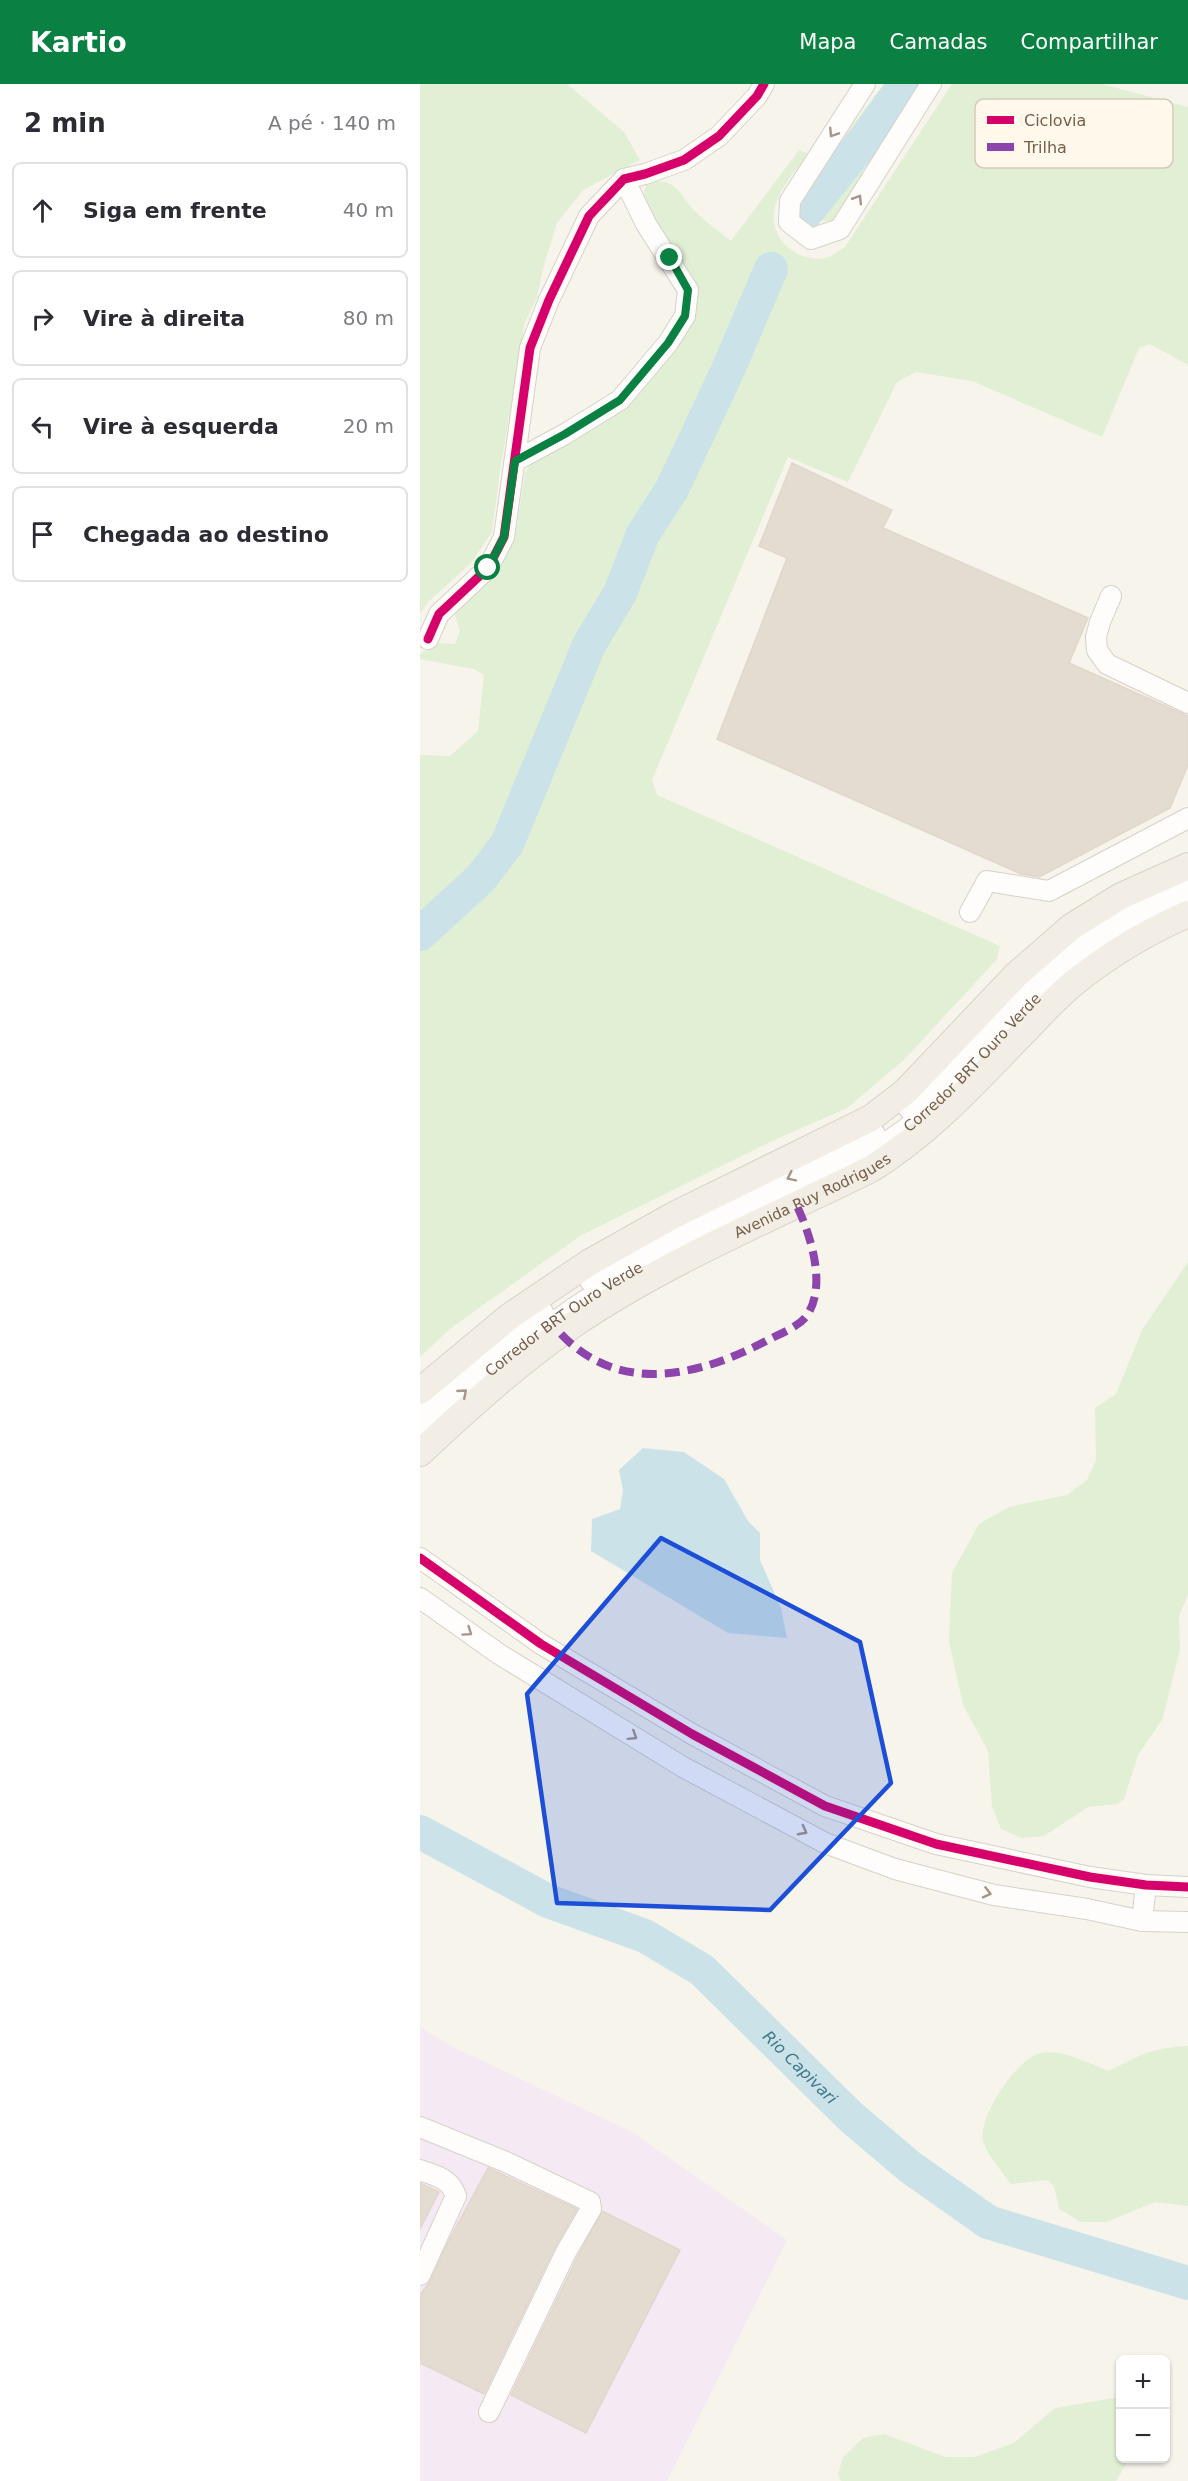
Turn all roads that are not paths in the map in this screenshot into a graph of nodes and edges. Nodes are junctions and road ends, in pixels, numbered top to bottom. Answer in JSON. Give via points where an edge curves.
{"nodes":[{"id":1,"x":764,"y":84,"type":"edge"},
{"id":2,"x":865,"y":84,"type":"edge"},
{"id":3,"x":931,"y":84,"type":"edge"},
{"id":4,"x":624,"y":179,"type":"junction"},
{"id":5,"x":515,"y":461,"type":"junction"},
{"id":6,"x":1111,"y":596,"type":"dead end"},
{"id":7,"x":428,"y":639,"type":"dead end"},
{"id":8,"x":1188,"y":703,"type":"edge"},
{"id":9,"x":1188,"y":818,"type":"edge"},
{"id":10,"x":1188,"y":866,"type":"edge"},
{"id":11,"x":1188,"y":884,"type":"edge"},
{"id":12,"x":1188,"y":898,"type":"edge"},
{"id":13,"x":970,"y":912,"type":"dead end"},
{"id":14,"x":1188,"y":914,"type":"edge"},
{"id":15,"x":1188,"y":926,"type":"edge"},
{"id":16,"x":1074,"y":983,"type":"junction"},
{"id":17,"x":420,"y":1391,"type":"edge"},
{"id":18,"x":420,"y":1412,"type":"edge"},
{"id":19,"x":420,"y":1433,"type":"edge"},
{"id":20,"x":420,"y":1453,"type":"edge"},
{"id":21,"x":420,"y":1558,"type":"edge"},
{"id":22,"x":420,"y":1598,"type":"edge"},
{"id":23,"x":936,"y":1844,"type":"junction"},
{"id":24,"x":932,"y":1879,"type":"junction"},
{"id":25,"x":1146,"y":1885,"type":"junction"},
{"id":26,"x":1188,"y":1887,"type":"edge"},
{"id":27,"x":1142,"y":1921,"type":"junction"},
{"id":28,"x":1188,"y":1922,"type":"edge"},
{"id":29,"x":420,"y":2127,"type":"edge"},
{"id":30,"x":420,"y":2170,"type":"edge"},
{"id":31,"x":420,"y":2275,"type":"edge"},
{"id":32,"x":489,"y":2412,"type":"dead end"}],
"edges":[{"from":1,"to":4,"type":"street","via":[[719,135],[684,160]]},
{"from":2,"to":3,"type":"street","one_way":true,"via":[[790,201],[789,222],[811,239],[840,229]]},
{"from":4,"to":5,"type":"street","via":[[590,216],[530,348]]},
{"from":4,"to":5,"type":"street","via":[[646,224],[688,290],[685,316],[668,343],[620,400]]},
{"from":5,"to":7,"type":"street","via":[[504,537],[488,568],[439,614]]},
{"from":6,"to":8,"type":"street","via":[[1096,637],[1097,650],[1107,664]]},
{"from":9,"to":13,"type":"street","via":[[1049,891],[987,881]]},
{"from":10,"to":17,"type":"main road","via":[[1121,896],[1064,932],[1016,975],[906,1091],[871,1118],[674,1215],[590,1262],[510,1316]]},
{"from":11,"to":18,"type":"street","name":"Corredor BRT Ouro Verde","one_way":true,"via":[[1128,910],[1049,965],[899,1118],[860,1143],[659,1241],[598,1276],[520,1329]]},
{"from":19,"to":12,"type":"street","name":"Corredor BRT Ouro Verde","one_way":true,"via":[[521,1345],[608,1286],[658,1257],[864,1156],[904,1130],[1084,955],[1126,927]]},
{"from":14,"to":16,"type":"main road","name":"Avenida Ruy Rodrigues","via":[[1115,951]]},
{"from":15,"to":16,"type":"street","via":[[1127,950]]},
{"from":16,"to":20,"type":"main road","name":"Avenida Ruy Rodrigues","via":[[951,1108],[913,1141],[871,1169],[655,1275],[596,1310],[503,1377]]},
{"from":21,"to":23,"type":"street","via":[[541,1644],[692,1734],[825,1806]]},
{"from":22,"to":24,"type":"street","one_way":true,"via":[[499,1654],[683,1767],[825,1843]]},
{"from":23,"to":24,"type":"street"},
{"from":23,"to":25,"type":"street"},
{"from":24,"to":27,"type":"street","one_way":true,"via":[[994,1895]]},
{"from":25,"to":26,"type":"street"},
{"from":25,"to":27,"type":"street"},
{"from":27,"to":28,"type":"street"},
{"from":29,"to":32,"type":"street","via":[[590,2202],[591,2209],[566,2252]]},
{"from":30,"to":31,"type":"street","via":[[444,2179],[453,2186],[456,2196]]}]}
